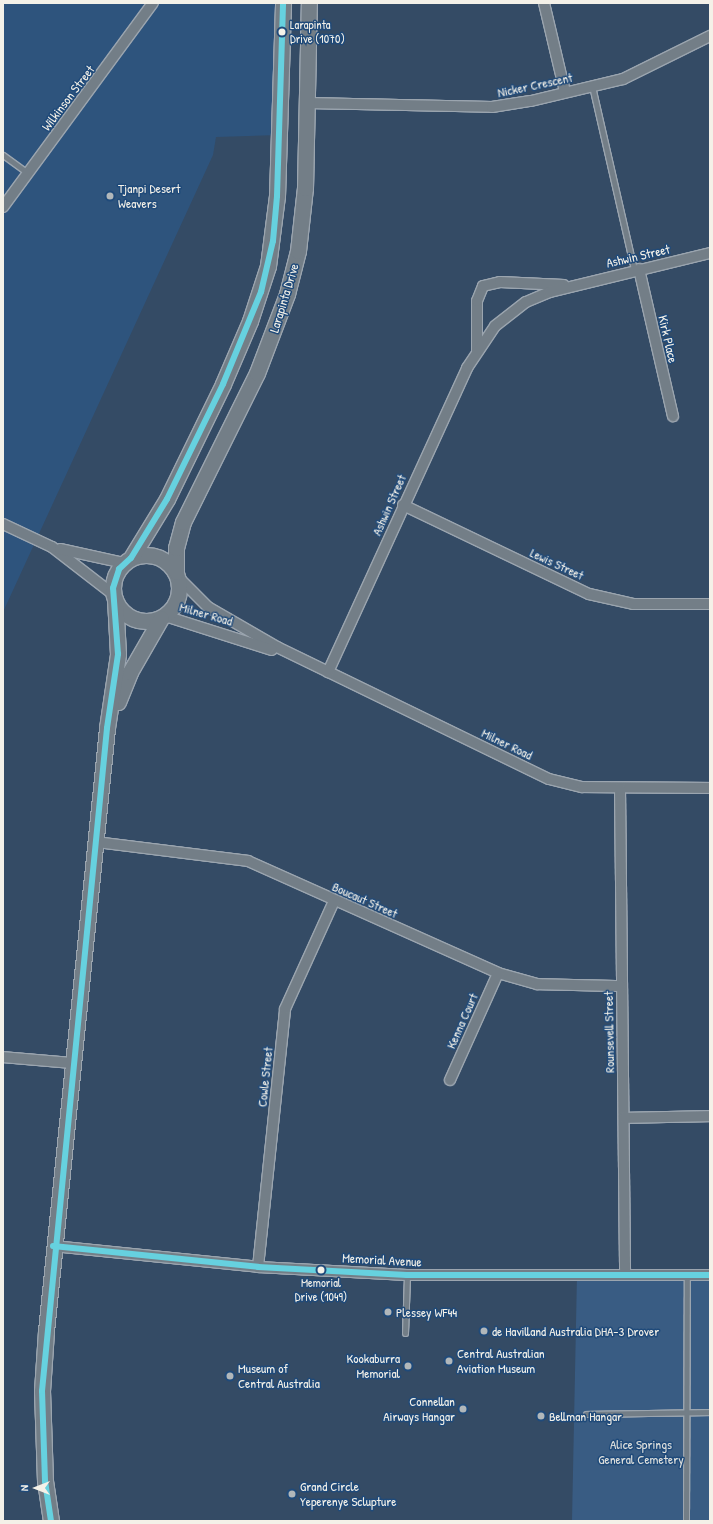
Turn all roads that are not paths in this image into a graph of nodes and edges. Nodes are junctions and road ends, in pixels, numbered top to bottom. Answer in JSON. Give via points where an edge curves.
{"nodes":[{"id":1,"x":153,"y":3,"type":"edge"},
{"id":2,"x":283,"y":3,"type":"edge"},
{"id":3,"x":309,"y":3,"type":"edge"},
{"id":4,"x":544,"y":3,"type":"edge"},
{"id":5,"x":710,"y":36,"type":"edge"},
{"id":6,"x":592,"y":86,"type":"junction"},
{"id":7,"x":565,"y":92,"type":"junction"},
{"id":8,"x":307,"y":103,"type":"junction"},
{"id":9,"x":3,"y":155,"type":"edge"},
{"id":10,"x":28,"y":173,"type":"junction"},
{"id":11,"x":3,"y":206,"type":"edge"},
{"id":12,"x":710,"y":253,"type":"edge"},
{"id":13,"x":636,"y":269,"type":"junction"},
{"id":14,"x":572,"y":285,"type":"junction"},
{"id":15,"x":477,"y":351,"type":"junction"},
{"id":16,"x":673,"y":416,"type":"dead end"},
{"id":17,"x":403,"y":505,"type":"junction"},
{"id":18,"x":3,"y":524,"type":"edge"},
{"id":19,"x":52,"y":547,"type":"junction"},
{"id":20,"x":128,"y":561,"type":"junction"},
{"id":21,"x":177,"y":575,"type":"junction"},
{"id":22,"x":114,"y":597,"type":"junction"},
{"id":23,"x":710,"y":604,"type":"edge"},
{"id":24,"x":163,"y":617,"type":"junction"},
{"id":25,"x":308,"y":663,"type":"junction"},
{"id":26,"x":328,"y":672,"type":"junction"},
{"id":27,"x":104,"y":767,"type":"junction"},
{"id":28,"x":620,"y":788,"type":"junction"},
{"id":29,"x":710,"y":788,"type":"edge"},
{"id":30,"x":96,"y":842,"type":"junction"},
{"id":31,"x":334,"y":901,"type":"junction"},
{"id":32,"x":498,"y":973,"type":"junction"},
{"id":33,"x":621,"y":986,"type":"junction"},
{"id":34,"x":3,"y":1057,"type":"edge"},
{"id":35,"x":73,"y":1063,"type":"junction"},
{"id":36,"x":450,"y":1080,"type":"dead end"},
{"id":37,"x":710,"y":1116,"type":"edge"},
{"id":38,"x":624,"y":1118,"type":"junction"},
{"id":39,"x":54,"y":1246,"type":"junction"},
{"id":40,"x":258,"y":1266,"type":"junction"},
{"id":41,"x":407,"y":1275,"type":"junction"},
{"id":42,"x":625,"y":1275,"type":"junction"},
{"id":43,"x":687,"y":1275,"type":"junction"},
{"id":44,"x":710,"y":1275,"type":"edge"},
{"id":45,"x":405,"y":1333,"type":"dead end"},
{"id":46,"x":686,"y":1412,"type":"junction"},
{"id":47,"x":710,"y":1412,"type":"edge"},
{"id":48,"x":586,"y":1414,"type":"dead end"},
{"id":49,"x":51,"y":1521,"type":"edge"},
{"id":50,"x":686,"y":1521,"type":"edge"}],
"edges":[{"from":1,"to":10,"type":"street","name":"Wilkinson Street"},
{"from":2,"to":20,"type":"main road","name":"Larapinta Drive","via":[[278,196],[268,266],[250,321],[223,384],[167,499]]},
{"from":3,"to":8,"type":"main road","name":"Larapinta Drive"},
{"from":4,"to":7,"type":"street"},
{"from":5,"to":6,"type":"street","name":"Nicker Crescent","via":[[623,79]]},
{"from":6,"to":7,"type":"street","name":"Nicker Crescent"},
{"from":6,"to":13,"type":"lane"},
{"from":7,"to":8,"type":"street","name":"Nicker Crescent","via":[[492,107]]},
{"from":8,"to":21,"type":"main road","name":"Larapinta Drive","via":[[302,216],[287,294],[258,373],[183,522],[176,548]]},
{"from":9,"to":10,"type":"lane"},
{"from":10,"to":11,"type":"street","name":"Wilkinson Street"},
{"from":12,"to":13,"type":"street","name":"Ashwin Street"},
{"from":13,"to":14,"type":"street","name":"Ashwin Street"},
{"from":13,"to":16,"type":"street","name":"Kirk Place"},
{"from":14,"to":15,"type":"street","name":"Ashwin Street","via":[[538,296],[509,313]]},
{"from":14,"to":15,"type":"street","name":"Ashwin Street","via":[[500,282],[483,286],[477,301]]},
{"from":15,"to":17,"type":"street","name":"Ashwin Street"},
{"from":17,"to":23,"type":"street","name":"Lewis Street","via":[[589,594],[633,604]]},
{"from":17,"to":26,"type":"street","name":"Ashwin Street"},
{"from":18,"to":19,"type":"street"},
{"from":19,"to":20,"type":"street"},
{"from":19,"to":22,"type":"street"},
{"from":20,"to":21,"type":"main road","via":[[152,556],[163,559]]},
{"from":20,"to":22,"type":"main road","via":[[115,577]]},
{"from":21,"to":24,"type":"main road","via":[[177,601]]},
{"from":21,"to":25,"type":"street","name":"Milner Road","via":[[208,608]]},
{"from":22,"to":24,"type":"main road","via":[[119,608],[135,620]]},
{"from":22,"to":27,"type":"main road","via":[[118,654]]},
{"from":24,"to":25,"type":"street","name":"Milner Road","via":[[223,632]]},
{"from":24,"to":27,"type":"main road","via":[[120,694]]},
{"from":25,"to":26,"type":"street","name":"Milner Road"},
{"from":26,"to":28,"type":"street","name":"Milner Road","via":[[549,779],[582,787]]},
{"from":27,"to":30,"type":"main road"},
{"from":28,"to":29,"type":"street","name":"Milner Road"},
{"from":28,"to":33,"type":"street","name":"Rounsevell Street"},
{"from":30,"to":31,"type":"street","name":"Boucaut Street","via":[[248,861]]},
{"from":30,"to":35,"type":"main road"},
{"from":31,"to":32,"type":"street","name":"Boucaut Street"},
{"from":31,"to":40,"type":"street","name":"Cowle Street","via":[[285,1009]]},
{"from":32,"to":33,"type":"street","name":"Boucaut Street","via":[[537,984]]},
{"from":32,"to":36,"type":"street","name":"Kenna Court"},
{"from":33,"to":38,"type":"street","name":"Rounsevell Street"},
{"from":34,"to":35,"type":"street"},
{"from":35,"to":39,"type":"main road"},
{"from":37,"to":38,"type":"street"},
{"from":38,"to":42,"type":"street","name":"Rounsevell Street"},
{"from":39,"to":40,"type":"street","name":"Memorial Avenue"},
{"from":39,"to":49,"type":"main road","via":[[42,1391],[45,1481]]},
{"from":40,"to":41,"type":"street","name":"Memorial Avenue"},
{"from":41,"to":42,"type":"street","name":"Memorial Avenue"},
{"from":41,"to":45,"type":"lane"},
{"from":42,"to":43,"type":"street","name":"Memorial Avenue"},
{"from":43,"to":44,"type":"street","name":"Memorial Avenue"},
{"from":43,"to":46,"type":"lane"},
{"from":46,"to":47,"type":"lane"},
{"from":46,"to":48,"type":"lane"},
{"from":46,"to":50,"type":"lane"}]}
